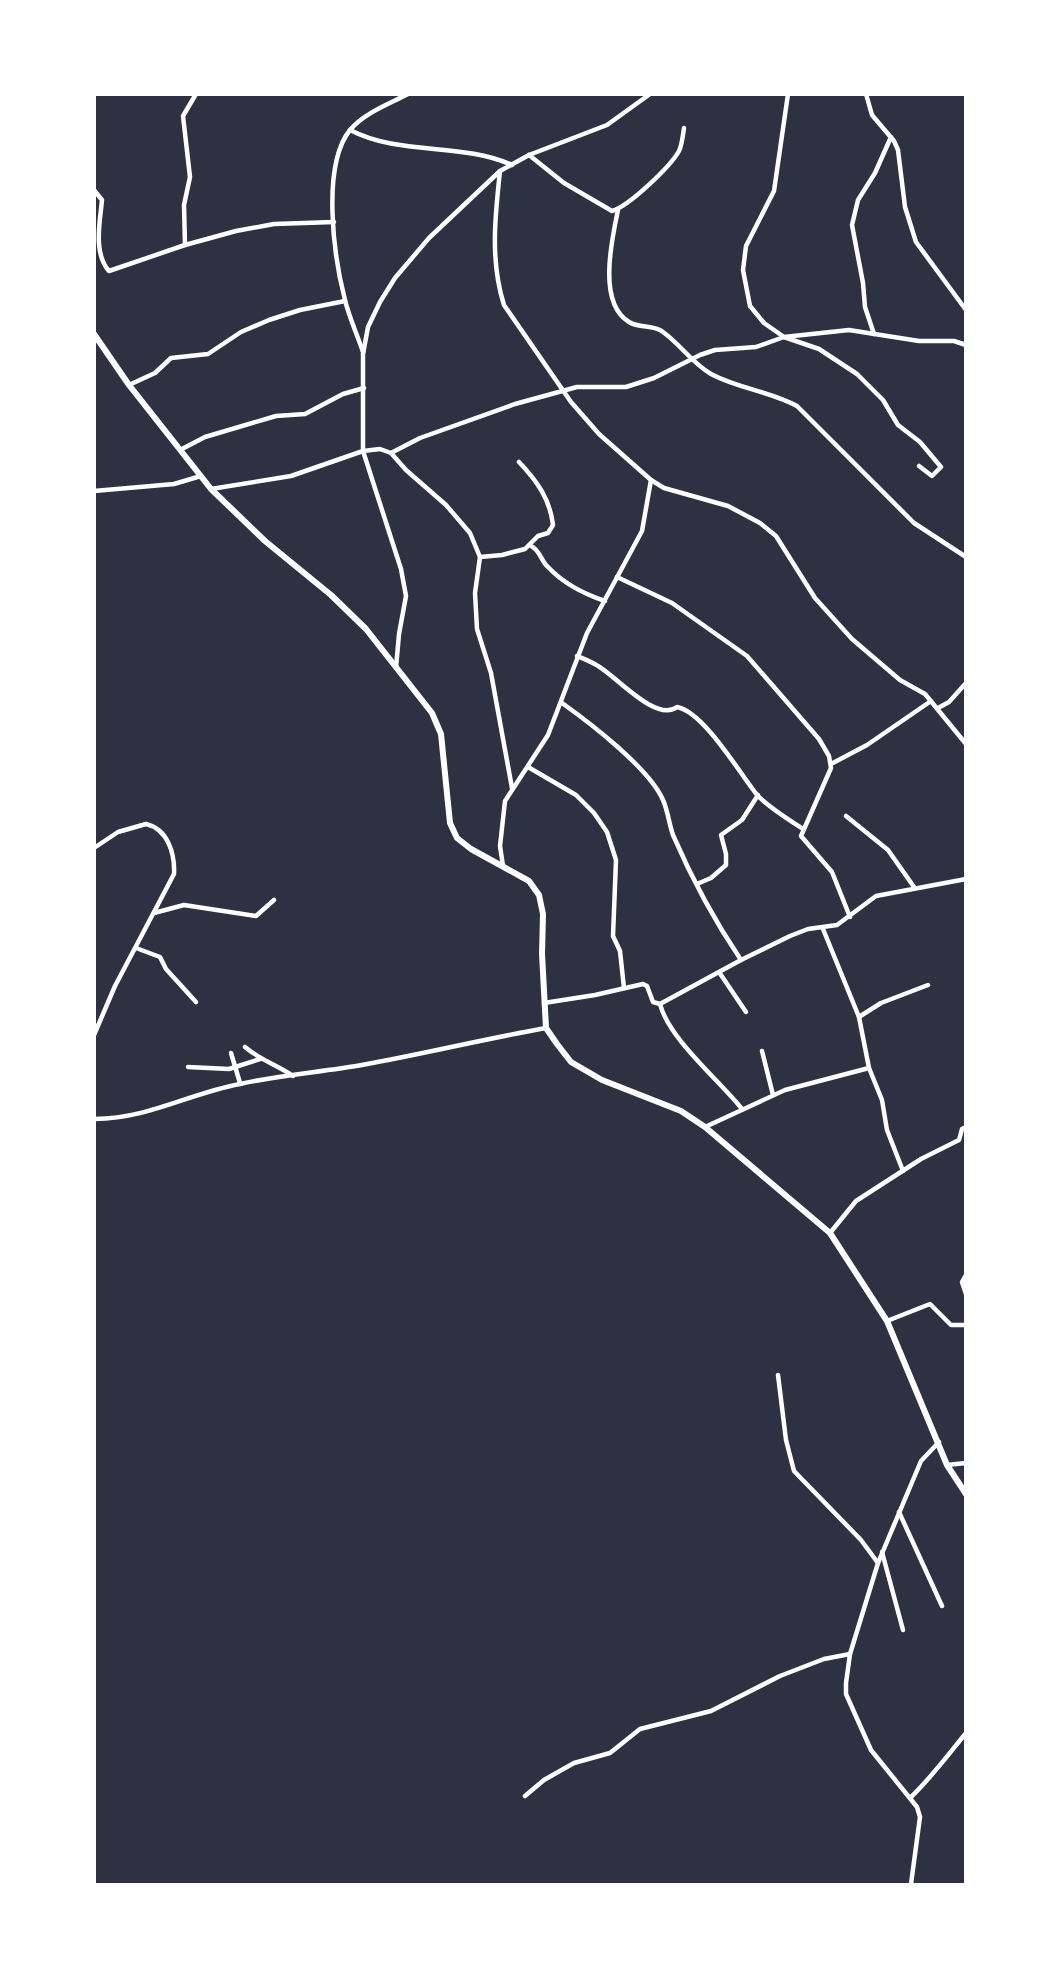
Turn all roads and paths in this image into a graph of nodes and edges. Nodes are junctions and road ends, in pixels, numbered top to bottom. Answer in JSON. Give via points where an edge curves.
{"nodes":[{"id":1,"x":196,"y":94,"type":"edge"},
{"id":2,"x":408,"y":94,"type":"edge"},
{"id":3,"x":650,"y":94,"type":"edge"},
{"id":4,"x":788,"y":94,"type":"edge"},
{"id":5,"x":866,"y":94,"type":"edge"},
{"id":6,"x":684,"y":128,"type":"dead end"},
{"id":7,"x":350,"y":130,"type":"junction"},
{"id":8,"x":891,"y":137,"type":"junction"},
{"id":9,"x":529,"y":154,"type":"junction"},
{"id":10,"x":512,"y":165,"type":"junction"},
{"id":11,"x":500,"y":171,"type":"junction"},
{"id":12,"x":94,"y":190,"type":"edge"},
{"id":13,"x":618,"y":210,"type":"junction"},
{"id":14,"x":334,"y":222,"type":"junction"},
{"id":15,"x":185,"y":245,"type":"junction"},
{"id":16,"x":345,"y":301,"type":"junction"},
{"id":17,"x":966,"y":310,"type":"edge"},
{"id":18,"x":94,"y":334,"type":"edge"},
{"id":19,"x":874,"y":334,"type":"junction"},
{"id":20,"x":784,"y":337,"type":"junction"},
{"id":21,"x":966,"y":345,"type":"edge"},
{"id":22,"x":363,"y":354,"type":"junction"},
{"id":23,"x":692,"y":360,"type":"junction"},
{"id":24,"x":129,"y":385,"type":"junction"},
{"id":25,"x":364,"y":388,"type":"junction"},
{"id":26,"x":565,"y":391,"type":"junction"},
{"id":27,"x":180,"y":450,"type":"junction"},
{"id":28,"x":363,"y":451,"type":"junction"},
{"id":29,"x":392,"y":453,"type":"junction"},
{"id":30,"x":519,"y":462,"type":"dead end"},
{"id":31,"x":919,"y":466,"type":"dead end"},
{"id":32,"x":201,"y":476,"type":"junction"},
{"id":33,"x":651,"y":480,"type":"junction"},
{"id":34,"x":211,"y":489,"type":"junction"},
{"id":35,"x":94,"y":491,"type":"edge"},
{"id":36,"x":531,"y":546,"type":"junction"},
{"id":37,"x":480,"y":557,"type":"junction"},
{"id":38,"x":966,"y":557,"type":"edge"},
{"id":39,"x":616,"y":577,"type":"junction"},
{"id":40,"x":605,"y":601,"type":"junction"},
{"id":41,"x":577,"y":656,"type":"junction"},
{"id":42,"x":396,"y":668,"type":"junction"},
{"id":43,"x":966,"y":683,"type":"edge"},
{"id":44,"x":931,"y":700,"type":"junction"},
{"id":45,"x":562,"y":703,"type":"junction"},
{"id":46,"x":938,"y":708,"type":"junction"},
{"id":47,"x":966,"y":744,"type":"edge"},
{"id":48,"x":831,"y":764,"type":"junction"},
{"id":49,"x":528,"y":768,"type":"junction"},
{"id":50,"x":512,"y":788,"type":"junction"},
{"id":51,"x":758,"y":795,"type":"junction"},
{"id":52,"x":846,"y":816,"type":"dead end"},
{"id":53,"x":803,"y":829,"type":"junction"},
{"id":54,"x":94,"y":848,"type":"edge"},
{"id":55,"x":503,"y":866,"type":"junction"},
{"id":56,"x":966,"y":879,"type":"edge"},
{"id":57,"x":697,"y":884,"type":"junction"},
{"id":58,"x":914,"y":887,"type":"junction"},
{"id":59,"x":274,"y":900,"type":"dead end"},
{"id":60,"x":154,"y":913,"type":"junction"},
{"id":61,"x":850,"y":917,"type":"junction"},
{"id":62,"x":823,"y":929,"type":"junction"},
{"id":63,"x":136,"y":948,"type":"junction"},
{"id":64,"x":741,"y":960,"type":"junction"},
{"id":65,"x":719,"y":972,"type":"junction"},
{"id":66,"x":928,"y":985,"type":"dead end"},
{"id":67,"x":624,"y":988,"type":"junction"},
{"id":68,"x":196,"y":1002,"type":"dead end"},
{"id":69,"x":544,"y":1003,"type":"junction"},
{"id":70,"x":660,"y":1004,"type":"junction"},
{"id":71,"x":746,"y":1012,"type":"dead end"},
{"id":72,"x":859,"y":1017,"type":"junction"},
{"id":73,"x":546,"y":1028,"type":"junction"},
{"id":74,"x":94,"y":1035,"type":"edge"},
{"id":75,"x":245,"y":1047,"type":"dead end"},
{"id":76,"x":762,"y":1051,"type":"dead end"},
{"id":77,"x":231,"y":1053,"type":"dead end"},
{"id":78,"x":260,"y":1059,"type":"junction"},
{"id":79,"x":188,"y":1067,"type":"dead end"},
{"id":80,"x":236,"y":1068,"type":"junction"},
{"id":81,"x":868,"y":1068,"type":"junction"},
{"id":82,"x":293,"y":1076,"type":"junction"},
{"id":83,"x":240,"y":1083,"type":"junction"},
{"id":84,"x":773,"y":1095,"type":"junction"},
{"id":85,"x":742,"y":1108,"type":"junction"},
{"id":86,"x":94,"y":1119,"type":"edge"},
{"id":87,"x":705,"y":1127,"type":"junction"},
{"id":88,"x":966,"y":1127,"type":"edge"},
{"id":89,"x":903,"y":1171,"type":"junction"},
{"id":90,"x":830,"y":1233,"type":"junction"},
{"id":91,"x":966,"y":1275,"type":"edge"},
{"id":92,"x":966,"y":1294,"type":"edge"},
{"id":93,"x":886,"y":1321,"type":"junction"},
{"id":94,"x":966,"y":1325,"type":"edge"},
{"id":95,"x":778,"y":1376,"type":"dead end"},
{"id":96,"x":939,"y":1442,"type":"junction"},
{"id":97,"x":966,"y":1463,"type":"edge"},
{"id":98,"x":948,"y":1465,"type":"junction"},
{"id":99,"x":966,"y":1494,"type":"edge"},
{"id":100,"x":899,"y":1512,"type":"junction"},
{"id":101,"x":882,"y":1552,"type":"junction"},
{"id":102,"x":878,"y":1563,"type":"junction"},
{"id":103,"x":942,"y":1606,"type":"dead end"},
{"id":104,"x":903,"y":1630,"type":"dead end"},
{"id":105,"x":850,"y":1654,"type":"junction"},
{"id":106,"x":966,"y":1733,"type":"edge"},
{"id":107,"x":525,"y":1796,"type":"dead end"},
{"id":108,"x":911,"y":1797,"type":"junction"},
{"id":109,"x":911,"y":1884,"type":"edge"}],
"edges":[{"from":1,"to":15,"type":"street","via":[[183,116],[189,177],[184,206]]},
{"from":2,"to":7,"type":"street"},
{"from":3,"to":9,"type":"street","via":[[607,125]]},
{"from":4,"to":20,"type":"street","via":[[774,191],[746,246],[743,270],[750,306],[764,323]]},
{"from":5,"to":8,"type":"street","via":[[872,115]]},
{"from":6,"to":13,"type":"street","via":[[679,150],[671,160]]},
{"from":7,"to":10,"type":"street","via":[[381,142],[493,156]]},
{"from":7,"to":14,"type":"street","via":[[336,160]]},
{"from":8,"to":17,"type":"street","via":[[902,163],[905,207],[916,242]]},
{"from":8,"to":19,"type":"street","via":[[858,200],[852,225],[865,307]]},
{"from":9,"to":10,"type":"street"},
{"from":9,"to":13,"type":"street","via":[[547,171],[589,198],[612,211]]},
{"from":10,"to":11,"type":"street"},
{"from":11,"to":22,"type":"street","via":[[429,238],[395,278],[369,327]]},
{"from":11,"to":26,"type":"street","via":[[494,252],[504,305]]},
{"from":12,"to":15,"type":"street","via":[[102,200],[99,237],[109,271]]},
{"from":13,"to":23,"type":"street","via":[[609,275],[616,307],[628,322],[666,333]]},
{"from":14,"to":15,"type":"street","via":[[274,224]]},
{"from":14,"to":16,"type":"street"},
{"from":16,"to":22,"type":"street"},
{"from":16,"to":24,"type":"street","via":[[270,320],[241,332],[208,354],[171,358],[155,373]]},
{"from":18,"to":24,"type":"main road"},
{"from":19,"to":20,"type":"street","via":[[849,330]]},
{"from":19,"to":21,"type":"street"},
{"from":20,"to":23,"type":"street","via":[[756,347],[707,352]]},
{"from":20,"to":31,"type":"street","via":[[819,349],[857,374],[883,400],[898,425],[920,442],[941,467],[932,476]]},
{"from":22,"to":25,"type":"street"},
{"from":23,"to":26,"type":"street","via":[[626,387],[577,387]]},
{"from":23,"to":38,"type":"street","via":[[713,375],[747,390],[797,405],[914,523]]},
{"from":24,"to":27,"type":"main road"},
{"from":25,"to":27,"type":"street","via":[[305,414],[276,417],[206,437]]},
{"from":25,"to":28,"type":"street"},
{"from":26,"to":29,"type":"street","via":[[475,417]]},
{"from":26,"to":33,"type":"street","via":[[599,434]]},
{"from":27,"to":32,"type":"main road"},
{"from":28,"to":29,"type":"street","via":[[380,449]]},
{"from":28,"to":34,"type":"street","via":[[291,476]]},
{"from":28,"to":42,"type":"street","via":[[406,596]]},
{"from":29,"to":37,"type":"street","via":[[461,521]]},
{"from":30,"to":36,"type":"street","via":[[537,481],[553,525]]},
{"from":32,"to":34,"type":"main road"},
{"from":32,"to":35,"type":"street","via":[[174,484]]},
{"from":33,"to":39,"type":"street","via":[[642,531]]},
{"from":33,"to":44,"type":"street","via":[[676,492],[728,506],[760,523],[776,536],[815,598],[852,639],[900,680]]},
{"from":34,"to":42,"type":"main road","via":[[366,628]]},
{"from":36,"to":37,"type":"street"},
{"from":36,"to":40,"type":"street","via":[[558,576],[576,589]]},
{"from":37,"to":50,"type":"street","via":[[475,593],[477,629],[491,673]]},
{"from":39,"to":40,"type":"street"},
{"from":39,"to":48,"type":"street","via":[[672,603],[747,656],[819,739]]},
{"from":40,"to":41,"type":"street"},
{"from":41,"to":45,"type":"street"},
{"from":41,"to":51,"type":"street","via":[[598,666],[660,710],[686,710],[709,731]]},
{"from":42,"to":55,"type":"main road","via":[[432,713],[441,734],[450,823],[457,838]]},
{"from":43,"to":46,"type":"street"},
{"from":44,"to":46,"type":"street"},
{"from":44,"to":48,"type":"street","via":[[867,745]]},
{"from":45,"to":49,"type":"street"},
{"from":45,"to":57,"type":"street","via":[[605,735],[656,789]]},
{"from":46,"to":47,"type":"street"},
{"from":48,"to":53,"type":"street","via":[[826,784]]},
{"from":49,"to":50,"type":"street"},
{"from":49,"to":67,"type":"street","via":[[576,795],[607,832],[616,860],[613,936],[620,951]]},
{"from":50,"to":55,"type":"street","via":[[502,819]]},
{"from":51,"to":53,"type":"street"},
{"from":51,"to":57,"type":"street","via":[[742,820],[720,835],[726,865]]},
{"from":52,"to":58,"type":"street","via":[[888,850]]},
{"from":53,"to":61,"type":"street","via":[[802,838],[837,880]]},
{"from":54,"to":60,"type":"street","via":[[135,825],[146,824],[160,831],[169,843],[174,874]]},
{"from":55,"to":69,"type":"main road","via":[[529,881],[539,895],[543,915]]},
{"from":56,"to":58,"type":"street"},
{"from":57,"to":64,"type":"street","via":[[711,916]]},
{"from":58,"to":61,"type":"street","via":[[876,896]]},
{"from":59,"to":60,"type":"street","via":[[256,916],[184,905]]},
{"from":60,"to":63,"type":"street"},
{"from":61,"to":62,"type":"street"},
{"from":62,"to":64,"type":"street","via":[[808,929]]},
{"from":62,"to":72,"type":"street"},
{"from":63,"to":68,"type":"street","via":[[160,957]]},
{"from":63,"to":74,"type":"street"},
{"from":64,"to":65,"type":"street"},
{"from":65,"to":70,"type":"street"},
{"from":65,"to":71,"type":"street"},
{"from":66,"to":72,"type":"street","via":[[881,1003]]},
{"from":67,"to":69,"type":"street"},
{"from":67,"to":70,"type":"street","via":[[643,984],[653,1002]]},
{"from":69,"to":73,"type":"main road"},
{"from":70,"to":85,"type":"street","via":[[684,1044]]},
{"from":72,"to":81,"type":"street"},
{"from":73,"to":82,"type":"street"},
{"from":73,"to":87,"type":"main road","via":[[572,1062],[602,1080],[681,1111]]},
{"from":75,"to":78,"type":"street"},
{"from":76,"to":84,"type":"street"},
{"from":77,"to":80,"type":"street"},
{"from":78,"to":80,"type":"street"},
{"from":78,"to":82,"type":"street"},
{"from":79,"to":80,"type":"street"},
{"from":80,"to":83,"type":"street"},
{"from":81,"to":84,"type":"street"},
{"from":81,"to":89,"type":"street"},
{"from":82,"to":83,"type":"street"},
{"from":83,"to":86,"type":"street","via":[[155,1112],[124,1119]]},
{"from":84,"to":85,"type":"street"},
{"from":85,"to":87,"type":"street"},
{"from":87,"to":90,"type":"main road"},
{"from":88,"to":89,"type":"street","via":[[958,1140]]},
{"from":89,"to":90,"type":"street","via":[[856,1202]]},
{"from":90,"to":93,"type":"main road"},
{"from":91,"to":92,"type":"street","via":[[962,1282]]},
{"from":93,"to":94,"type":"street","via":[[930,1304],[951,1325]]},
{"from":93,"to":96,"type":"main road"},
{"from":95,"to":102,"type":"street","via":[[794,1471]]},
{"from":96,"to":98,"type":"main road"},
{"from":96,"to":100,"type":"street","via":[[921,1461]]},
{"from":97,"to":98,"type":"street"},
{"from":98,"to":99,"type":"main road"},
{"from":100,"to":101,"type":"street"},
{"from":100,"to":103,"type":"street"},
{"from":101,"to":102,"type":"street"},
{"from":101,"to":104,"type":"street"},
{"from":102,"to":105,"type":"street"},
{"from":105,"to":107,"type":"street","via":[[780,1676],[711,1712],[640,1729],[610,1753],[574,1763]]},
{"from":105,"to":108,"type":"street","via":[[846,1683],[850,1705],[871,1750]]},
{"from":106,"to":108,"type":"street"},
{"from":108,"to":109,"type":"street","via":[[920,1817]]}]}
